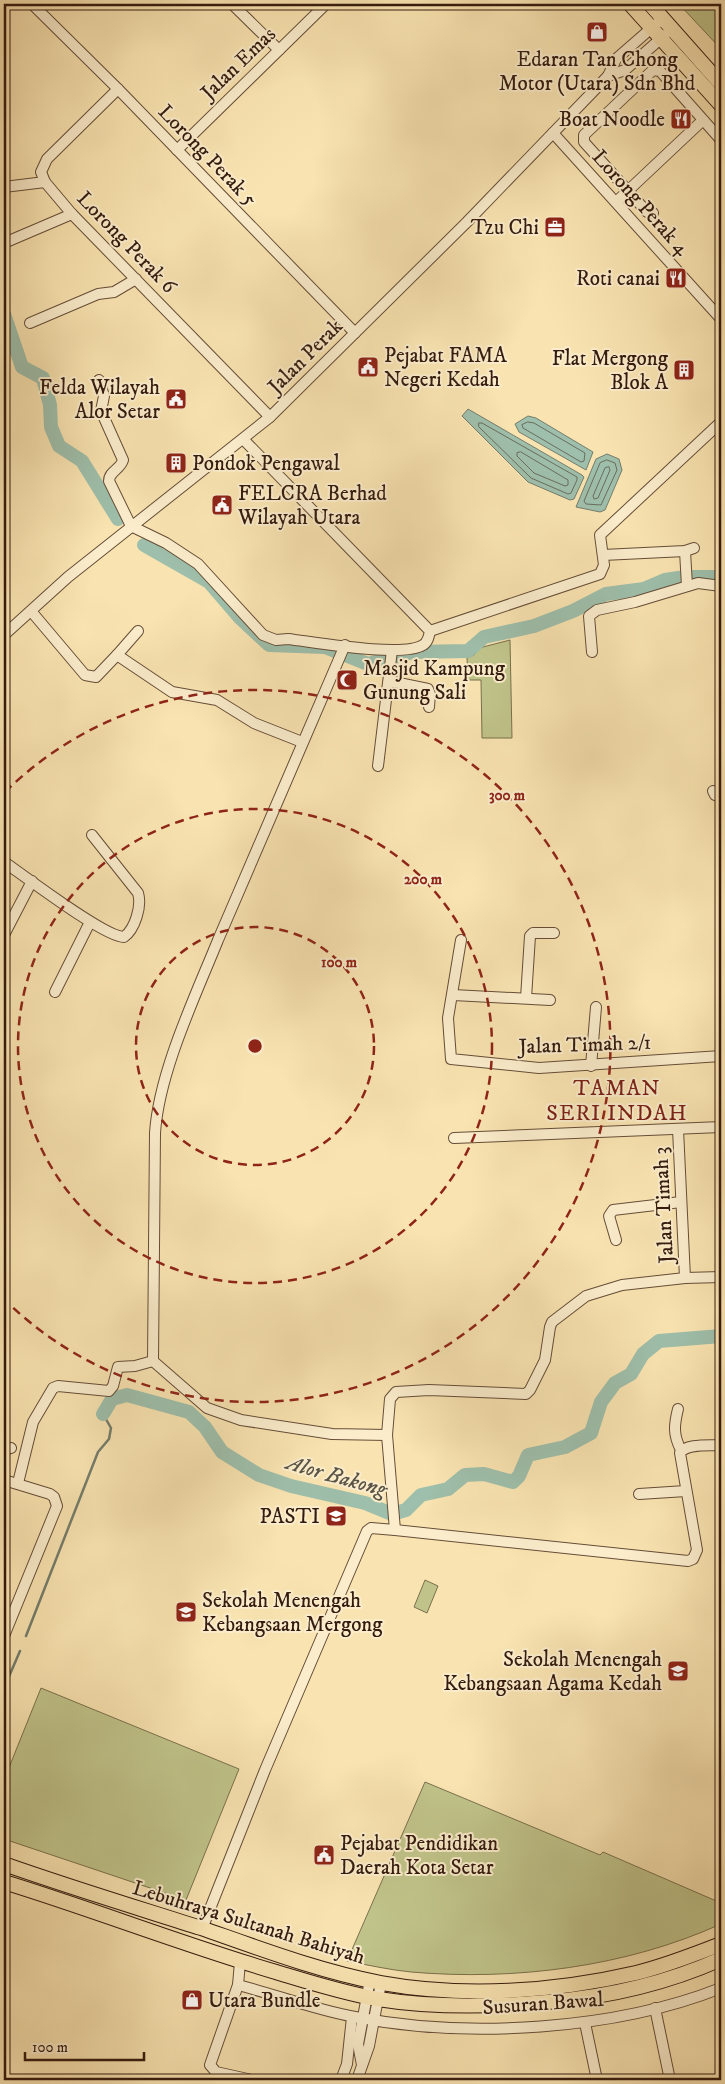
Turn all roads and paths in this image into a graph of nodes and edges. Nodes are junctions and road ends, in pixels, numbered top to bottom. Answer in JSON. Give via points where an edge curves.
{"nodes":[{"id":1,"x":32,"y":4,"type":"edge"},
{"id":2,"x":232,"y":4,"type":"edge"},
{"id":3,"x":326,"y":4,"type":"edge"},
{"id":4,"x":630,"y":4,"type":"edge"},
{"id":5,"x":650,"y":4,"type":"edge"},
{"id":6,"x":668,"y":23,"type":"junction"},
{"id":7,"x":657,"y":33,"type":"junction"},
{"id":8,"x":279,"y":50,"type":"junction"},
{"id":9,"x":721,"y":84,"type":"edge"},
{"id":10,"x":118,"y":89,"type":"junction"},
{"id":11,"x":721,"y":105,"type":"edge"},
{"id":12,"x":703,"y":120,"type":"junction"},
{"id":13,"x":554,"y":133,"type":"junction"},
{"id":14,"x":721,"y":140,"type":"edge"},
{"id":15,"x":177,"y":150,"type":"junction"},
{"id":16,"x":45,"y":182,"type":"junction"},
{"id":17,"x":4,"y":187,"type":"edge"},
{"id":18,"x":628,"y":192,"type":"junction"},
{"id":19,"x":616,"y":202,"type":"junction"},
{"id":20,"x":653,"y":213,"type":"dead end"},
{"id":21,"x":72,"y":214,"type":"junction"},
{"id":22,"x":4,"y":243,"type":"edge"},
{"id":23,"x":136,"y":279,"type":"junction"},
{"id":24,"x":718,"y":307,"type":"edge"},
{"id":25,"x":721,"y":319,"type":"edge"},
{"id":26,"x":30,"y":323,"type":"dead end"},
{"id":27,"x":355,"y":333,"type":"junction"},
{"id":28,"x":99,"y":380,"type":"dead end"},
{"id":29,"x":270,"y":417,"type":"junction"},
{"id":30,"x":721,"y":422,"type":"edge"},
{"id":31,"x":244,"y":440,"type":"junction"},
{"id":32,"x":131,"y":526,"type":"junction"},
{"id":33,"x":602,"y":555,"type":"junction"},
{"id":34,"x":687,"y":580,"type":"junction"},
{"id":35,"x":721,"y":586,"type":"edge"},
{"id":36,"x":31,"y":611,"type":"junction"},
{"id":37,"x":138,"y":631,"type":"dead end"},
{"id":38,"x":4,"y":635,"type":"edge"},
{"id":39,"x":428,"y":636,"type":"junction"},
{"id":40,"x":342,"y":650,"type":"junction"},
{"id":41,"x":392,"y":652,"type":"junction"},
{"id":42,"x":592,"y":652,"type":"dead end"},
{"id":43,"x":117,"y":655,"type":"junction"},
{"id":44,"x":389,"y":682,"type":"junction"},
{"id":45,"x":429,"y":707,"type":"dead end"},
{"id":46,"x":302,"y":742,"type":"junction"},
{"id":47,"x":378,"y":766,"type":"dead end"},
{"id":48,"x":92,"y":834,"type":"dead end"},
{"id":49,"x":4,"y":862,"type":"edge"},
{"id":50,"x":32,"y":881,"type":"junction"},
{"id":51,"x":90,"y":922,"type":"junction"},
{"id":52,"x":554,"y":933,"type":"dead end"},
{"id":53,"x":4,"y":935,"type":"edge"},
{"id":54,"x":461,"y":940,"type":"dead end"},
{"id":55,"x":54,"y":992,"type":"dead end"},
{"id":56,"x":453,"y":995,"type":"junction"},
{"id":57,"x":526,"y":998,"type":"junction"},
{"id":58,"x":550,"y":1000,"type":"dead end"},
{"id":59,"x":596,"y":1007,"type":"dead end"},
{"id":60,"x":721,"y":1056,"type":"edge"},
{"id":61,"x":591,"y":1066,"type":"junction"},
{"id":62,"x":721,"y":1127,"type":"edge"},
{"id":63,"x":678,"y":1129,"type":"junction"},
{"id":64,"x":454,"y":1138,"type":"dead end"},
{"id":65,"x":681,"y":1202,"type":"junction"},
{"id":66,"x":616,"y":1240,"type":"dead end"},
{"id":67,"x":721,"y":1277,"type":"edge"},
{"id":68,"x":685,"y":1278,"type":"junction"},
{"id":69,"x":153,"y":1361,"type":"junction"},
{"id":70,"x":678,"y":1409,"type":"dead end"},
{"id":71,"x":388,"y":1435,"type":"junction"},
{"id":72,"x":721,"y":1445,"type":"edge"},
{"id":73,"x":681,"y":1450,"type":"junction"},
{"id":74,"x":4,"y":1480,"type":"edge"},
{"id":75,"x":18,"y":1483,"type":"junction"},
{"id":76,"x":686,"y":1491,"type":"junction"},
{"id":77,"x":640,"y":1494,"type":"dead end"},
{"id":78,"x":395,"y":1525,"type":"junction"},
{"id":79,"x":4,"y":1634,"type":"edge"},
{"id":80,"x":4,"y":1864,"type":"edge"},
{"id":81,"x":4,"y":1882,"type":"edge"},
{"id":82,"x":202,"y":1929,"type":"junction"},
{"id":83,"x":721,"y":1944,"type":"edge"},
{"id":84,"x":721,"y":1959,"type":"edge"},
{"id":85,"x":240,"y":1962,"type":"junction"},
{"id":86,"x":376,"y":1981,"type":"junction"},
{"id":87,"x":238,"y":1985,"type":"junction"},
{"id":88,"x":721,"y":1988,"type":"edge"},
{"id":89,"x":372,"y":1998,"type":"junction"},
{"id":90,"x":655,"y":2008,"type":"junction"},
{"id":91,"x":352,"y":2016,"type":"junction"},
{"id":92,"x":368,"y":2020,"type":"junction"},
{"id":93,"x":584,"y":2023,"type":"junction"},
{"id":94,"x":252,"y":2080,"type":"edge"},
{"id":95,"x":342,"y":2080,"type":"edge"},
{"id":96,"x":357,"y":2080,"type":"edge"},
{"id":97,"x":597,"y":2080,"type":"edge"},
{"id":98,"x":670,"y":2080,"type":"edge"}],
"edges":[{"from":1,"to":10,"type":"street","name":"Lorong Perak 5"},
{"from":2,"to":8,"type":"street"},
{"from":3,"to":8,"type":"street","name":"Jalan Emas"},
{"from":4,"to":7,"type":"main road"},
{"from":5,"to":6,"type":"main road"},
{"from":6,"to":7,"type":"street","name":"Jalan Perak"},
{"from":6,"to":9,"type":"main road"},
{"from":7,"to":11,"type":"main road"},
{"from":7,"to":13,"type":"street","name":"Jalan Perak","via":[[616,59],[608,76]]},
{"from":8,"to":15,"type":"street","name":"Jalan Emas"},
{"from":10,"to":15,"type":"street","name":"Lorong Perak 5"},
{"from":10,"to":16,"type":"street","via":[[47,159],[41,172]]},
{"from":12,"to":14,"type":"street"},
{"from":12,"to":18,"type":"street"},
{"from":12,"to":18,"type":"street","via":[[660,71],[653,70],[584,135],[584,142]]},
{"from":13,"to":19,"type":"street","name":"Lorong Perak 4"},
{"from":13,"to":27,"type":"street","name":"Jalan Perak"},
{"from":15,"to":27,"type":"street","name":"Lorong Perak 5"},
{"from":16,"to":17,"type":"street"},
{"from":16,"to":21,"type":"street","name":"Lorong Perak 6"},
{"from":18,"to":19,"type":"street"},
{"from":18,"to":20,"type":"street"},
{"from":19,"to":24,"type":"street","name":"Lorong Perak 4"},
{"from":21,"to":22,"type":"street"},
{"from":21,"to":23,"type":"street","name":"Lorong Perak 6"},
{"from":23,"to":26,"type":"street","via":[[114,292],[98,294]]},
{"from":23,"to":29,"type":"street","name":"Lorong Perak 6"},
{"from":24,"to":25,"type":"street","name":"Lorong Perak 4"},
{"from":27,"to":29,"type":"street","name":"Jalan Perak"},
{"from":28,"to":32,"type":"street","via":[[104,396],[101,411],[123,460],[109,481]]},
{"from":29,"to":31,"type":"street","name":"Jalan Perak"},
{"from":30,"to":33,"type":"street","via":[[600,535]]},
{"from":31,"to":32,"type":"street","name":"Jalan Perak"},
{"from":31,"to":39,"type":"street"},
{"from":32,"to":36,"type":"street","name":"Jalan Perak"},
{"from":32,"to":40,"type":"street","via":[[198,564],[263,635],[270,639],[288,638]]},
{"from":33,"to":34,"type":"street","via":[[689,549]]},
{"from":33,"to":39,"type":"street","via":[[603,570],[597,577]]},
{"from":34,"to":35,"type":"street"},
{"from":34,"to":42,"type":"street","via":[[592,613],[589,616]]},
{"from":36,"to":38,"type":"street","name":"Jalan Perak"},
{"from":36,"to":43,"type":"street","via":[[85,675],[96,677]]},
{"from":37,"to":43,"type":"street"},
{"from":39,"to":41,"type":"street","via":[[414,648]]},
{"from":40,"to":41,"type":"street"},
{"from":40,"to":46,"type":"street"},
{"from":41,"to":44,"type":"street"},
{"from":43,"to":46,"type":"street","via":[[172,692],[217,700],[254,723]]},
{"from":44,"to":45,"type":"street","via":[[428,689]]},
{"from":44,"to":47,"type":"street"},
{"from":46,"to":69,"type":"street","via":[[187,1016],[158,1105]]},
{"from":48,"to":51,"type":"street","via":[[135,887],[140,905],[130,931],[124,937]]},
{"from":49,"to":50,"type":"street"},
{"from":50,"to":51,"type":"street"},
{"from":50,"to":53,"type":"street"},
{"from":51,"to":55,"type":"street"},
{"from":52,"to":57,"type":"street","via":[[533,933],[530,936]]},
{"from":54,"to":56,"type":"street"},
{"from":56,"to":57,"type":"street"},
{"from":56,"to":61,"type":"street","name":"Jalan Timah 2/1","via":[[448,1018],[451,1059],[539,1068]]},
{"from":57,"to":58,"type":"street"},
{"from":59,"to":61,"type":"street"},
{"from":60,"to":61,"type":"street","name":"Jalan Timah 2/1"},
{"from":62,"to":63,"type":"street"},
{"from":63,"to":64,"type":"street"},
{"from":63,"to":65,"type":"street","name":"Jalan Timah 3"},
{"from":65,"to":66,"type":"street","via":[[613,1210],[609,1216]]},
{"from":65,"to":68,"type":"street","name":"Jalan Timah 3"},
{"from":67,"to":68,"type":"street"},
{"from":68,"to":71,"type":"street","via":[[622,1285],[586,1296],[552,1322],[546,1360],[526,1394],[396,1392],[390,1399]]},
{"from":69,"to":71,"type":"street","via":[[206,1408],[242,1420],[332,1434]]},
{"from":69,"to":75,"type":"street","via":[[118,1367],[109,1391],[53,1388],[33,1422]]},
{"from":70,"to":73,"type":"street","via":[[674,1426]]},
{"from":71,"to":78,"type":"street"},
{"from":72,"to":73,"type":"street"},
{"from":73,"to":76,"type":"street"},
{"from":74,"to":75,"type":"street"},
{"from":75,"to":79,"type":"street","via":[[50,1494],[57,1506]]},
{"from":76,"to":77,"type":"street"},
{"from":76,"to":78,"type":"street","via":[[697,1550],[693,1559],[688,1561]]},
{"from":78,"to":82,"type":"street","via":[[371,1528],[364,1536]]},
{"from":80,"to":82,"type":"main road","name":"Lebuhraya Sultanah Bahiyah"},
{"from":81,"to":85,"type":"main road","name":"Lebuhraya Sultanah Bahiyah"},
{"from":82,"to":86,"type":"main road","name":"Lebuhraya Sultanah Bahiyah","via":[[289,1960]]},
{"from":83,"to":86,"type":"main road","name":"Lebuhraya Sultanah Bahiyah","via":[[636,1973],[574,1984],[474,1991],[423,1989]]},
{"from":84,"to":89,"type":"main road","name":"Lebuhraya Sultanah Bahiyah","via":[[681,1976],[640,1988],[578,2000],[474,2008]]},
{"from":85,"to":87,"type":"street"},
{"from":85,"to":89,"type":"main road","name":"Lebuhraya Sultanah Bahiyah"},
{"from":86,"to":89,"type":"street"},
{"from":87,"to":91,"type":"street","name":"Susuran Bawal"},
{"from":87,"to":94,"type":"street","via":[[210,2065],[216,2072]]},
{"from":88,"to":90,"type":"street","name":"Susuran Bawal","via":[[668,2007]]},
{"from":89,"to":92,"type":"street"},
{"from":90,"to":93,"type":"street","name":"Susuran Bawal"},
{"from":90,"to":98,"type":"street"},
{"from":91,"to":92,"type":"street","name":"Susuran Bawal"},
{"from":91,"to":95,"type":"street"},
{"from":92,"to":93,"type":"street","name":"Susuran Bawal","via":[[484,2028]]},
{"from":92,"to":96,"type":"street","via":[[358,2044],[362,2066]]},
{"from":93,"to":97,"type":"street"}]}
